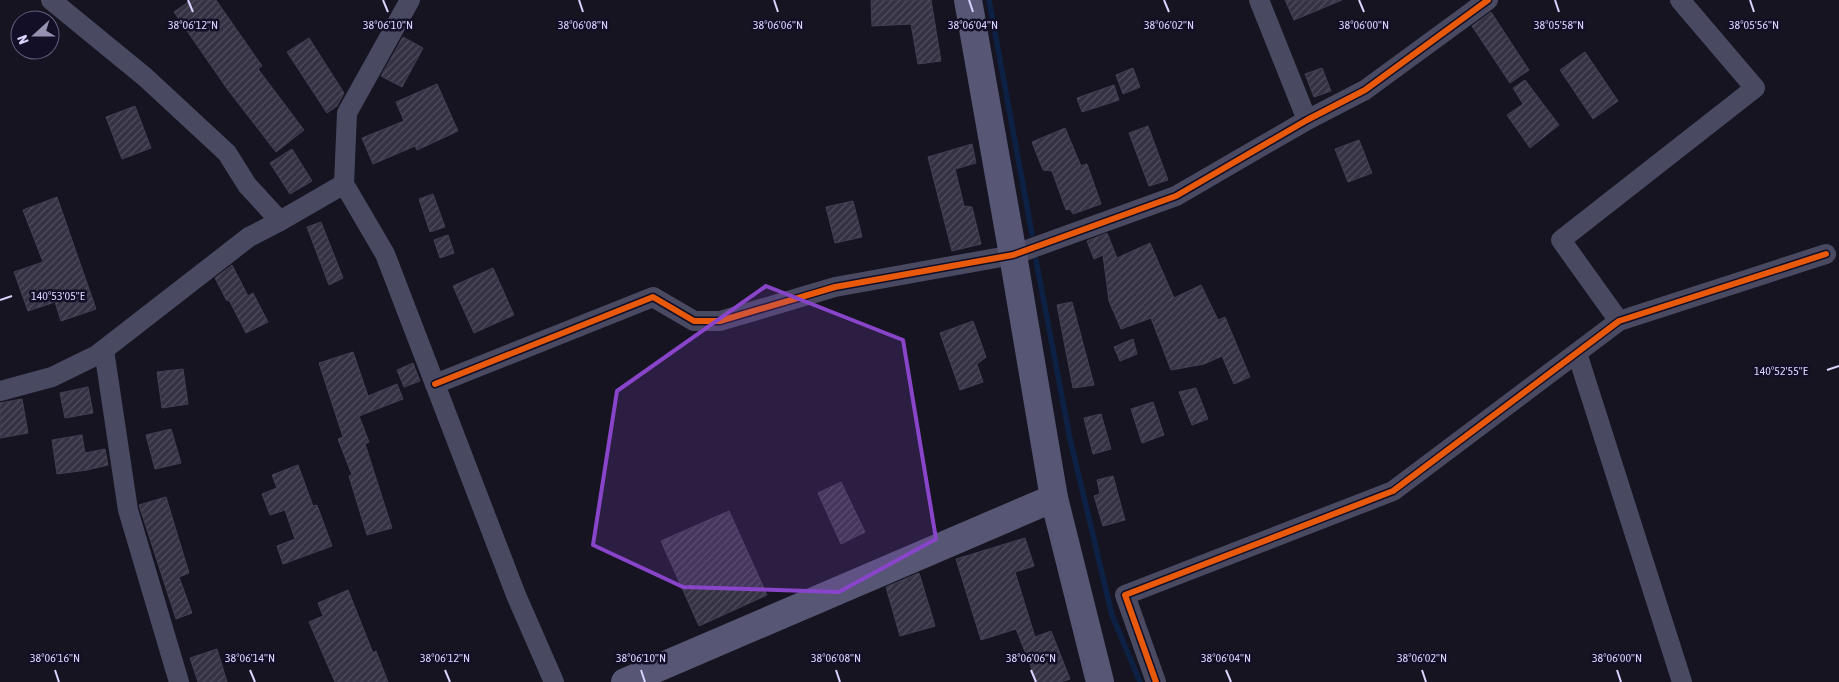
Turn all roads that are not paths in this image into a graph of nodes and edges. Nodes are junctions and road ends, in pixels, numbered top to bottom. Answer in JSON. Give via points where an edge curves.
{"nodes":[{"id":1,"x":52,"y":0,"type":"edge"},
{"id":2,"x":410,"y":0,"type":"edge"},
{"id":3,"x":968,"y":0,"type":"edge"},
{"id":4,"x":1259,"y":0,"type":"edge"},
{"id":5,"x":1488,"y":0,"type":"edge"},
{"id":6,"x":1680,"y":0,"type":"edge"},
{"id":7,"x":1306,"y":120,"type":"junction"},
{"id":8,"x":344,"y":184,"type":"junction"},
{"id":9,"x":280,"y":221,"type":"junction"},
{"id":10,"x":1826,"y":254,"type":"dead end"},
{"id":11,"x":1014,"y":255,"type":"junction"},
{"id":12,"x":1619,"y":321,"type":"junction"},
{"id":13,"x":104,"y":350,"type":"junction"},
{"id":14,"x":1577,"y":353,"type":"junction"},
{"id":15,"x":435,"y":384,"type":"junction"},
{"id":16,"x":0,"y":391,"type":"edge"},
{"id":17,"x":1054,"y":498,"type":"junction"},
{"id":18,"x":179,"y":682,"type":"edge"},
{"id":19,"x":554,"y":682,"type":"edge"},
{"id":20,"x":625,"y":682,"type":"edge"},
{"id":21,"x":1100,"y":682,"type":"edge"},
{"id":22,"x":1156,"y":682,"type":"edge"},
{"id":23,"x":1682,"y":682,"type":"edge"}],
"edges":[{"from":1,"to":9,"type":"street","via":[[144,77],[227,153],[247,185]]},
{"from":2,"to":8,"type":"street","via":[[347,113]]},
{"from":3,"to":11,"type":"street"},
{"from":4,"to":7,"type":"street"},
{"from":5,"to":7,"type":"street","via":[[1365,90]]},
{"from":6,"to":12,"type":"street","via":[[1755,88],[1561,240]]},
{"from":7,"to":11,"type":"street","via":[[1176,196]]},
{"from":8,"to":9,"type":"street"},
{"from":8,"to":15,"type":"street","via":[[385,254]]},
{"from":9,"to":13,"type":"street","via":[[250,237]]},
{"from":10,"to":12,"type":"street"},
{"from":11,"to":15,"type":"street","via":[[835,287],[720,321],[694,321],[653,297]]},
{"from":11,"to":17,"type":"street"},
{"from":12,"to":14,"type":"street"},
{"from":13,"to":16,"type":"street","via":[[52,376]]},
{"from":13,"to":18,"type":"street","via":[[128,510]]},
{"from":14,"to":22,"type":"street","via":[[1393,491],[1124,595]]},
{"from":14,"to":23,"type":"street"},
{"from":15,"to":19,"type":"street","via":[[516,595]]},
{"from":17,"to":20,"type":"street"},
{"from":17,"to":21,"type":"street"}]}
